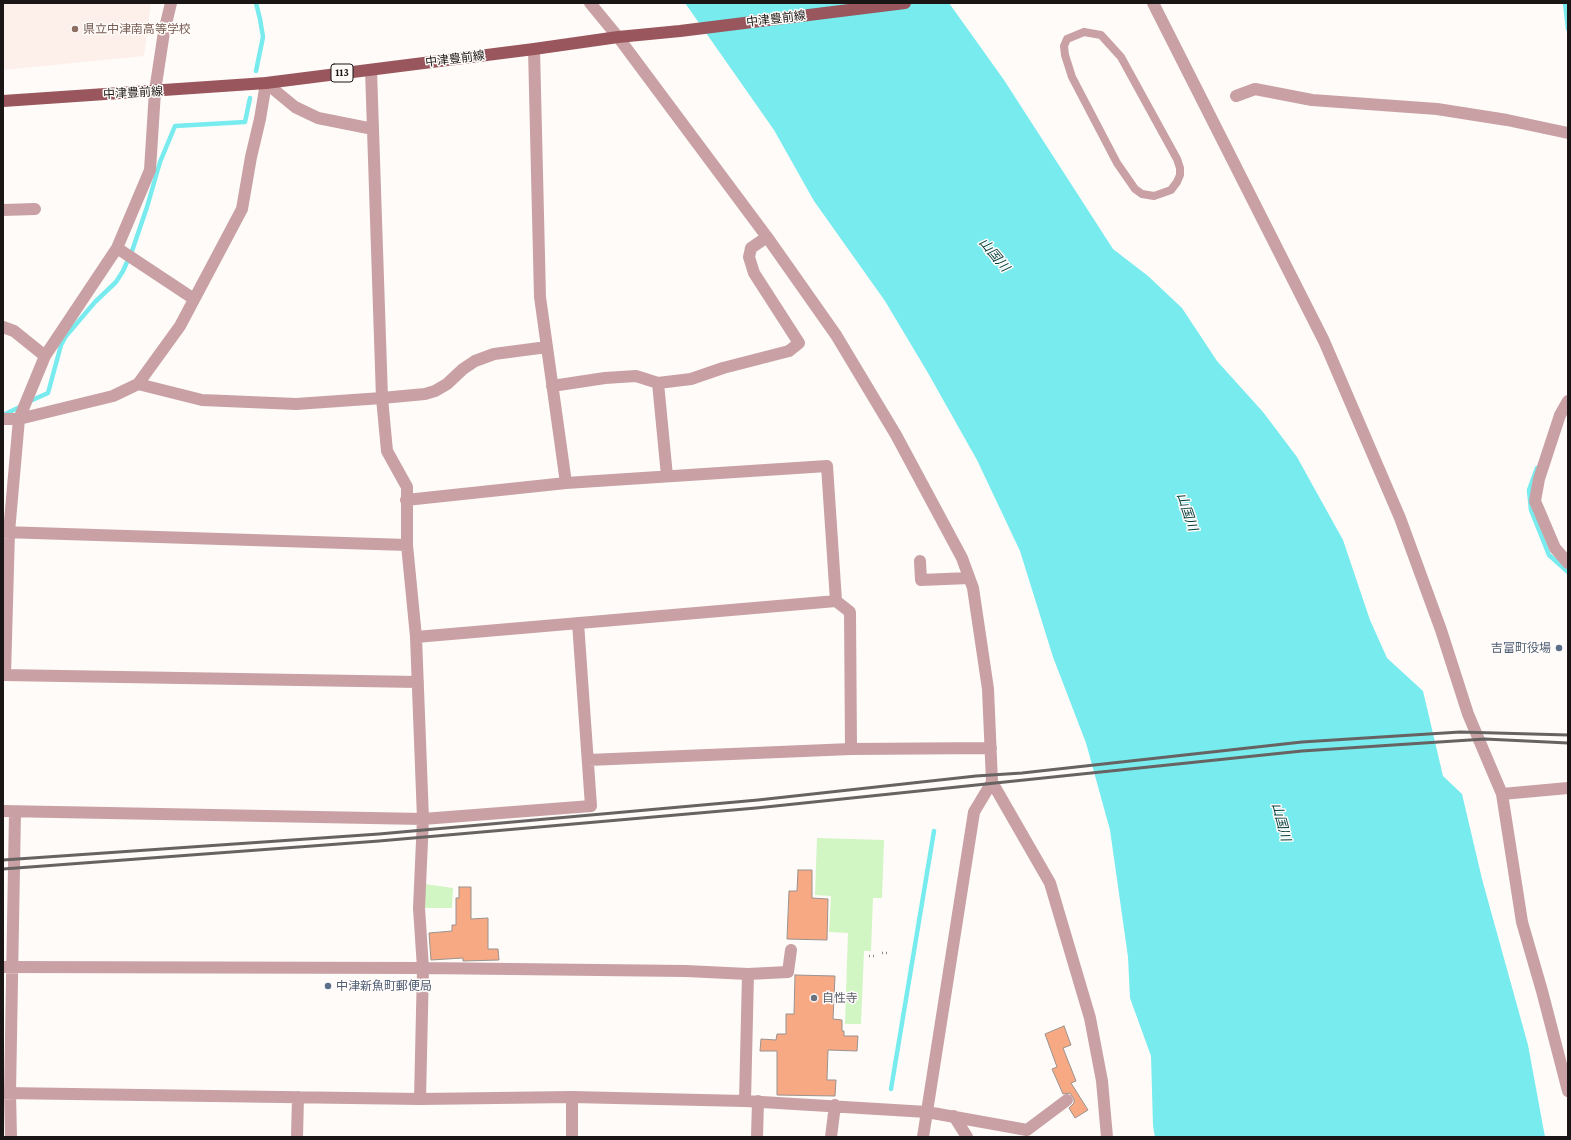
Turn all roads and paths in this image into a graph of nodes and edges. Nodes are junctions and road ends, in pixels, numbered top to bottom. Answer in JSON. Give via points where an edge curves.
{"nodes":[{"id":1,"x":171,"y":3,"type":"edge"},
{"id":2,"x":590,"y":3,"type":"edge"},
{"id":3,"x":905,"y":3,"type":"edge"},
{"id":4,"x":1153,"y":3,"type":"edge"},
{"id":5,"x":618,"y":37,"type":"junction"},
{"id":6,"x":534,"y":49,"type":"junction"},
{"id":7,"x":371,"y":70,"type":"junction"},
{"id":8,"x":266,"y":83,"type":"junction"},
{"id":9,"x":155,"y":92,"type":"junction"},
{"id":10,"x":1236,"y":96,"type":"dead end"},
{"id":11,"x":3,"y":100,"type":"edge"},
{"id":12,"x":373,"y":129,"type":"junction"},
{"id":13,"x":1568,"y":133,"type":"edge"},
{"id":14,"x":1135,"y":189,"type":"joint"},
{"id":15,"x":35,"y":209,"type":"dead end"},
{"id":16,"x":3,"y":210,"type":"edge"},
{"id":17,"x":767,"y":237,"type":"junction"},
{"id":18,"x":117,"y":248,"type":"junction"},
{"id":19,"x":194,"y":298,"type":"junction"},
{"id":20,"x":3,"y":327,"type":"edge"},
{"id":21,"x":547,"y":347,"type":"junction"},
{"id":22,"x":45,"y":356,"type":"junction"},
{"id":23,"x":658,"y":383,"type":"junction"},
{"id":24,"x":138,"y":384,"type":"junction"},
{"id":25,"x":552,"y":386,"type":"junction"},
{"id":26,"x":382,"y":398,"type":"junction"},
{"id":27,"x":1568,"y":401,"type":"edge"},
{"id":28,"x":3,"y":419,"type":"edge"},
{"id":29,"x":19,"y":419,"type":"junction"},
{"id":30,"x":667,"y":476,"type":"junction"},
{"id":31,"x":566,"y":483,"type":"junction"},
{"id":32,"x":406,"y":500,"type":"junction"},
{"id":33,"x":6,"y":532,"type":"edge"},
{"id":34,"x":407,"y":545,"type":"junction"},
{"id":35,"x":920,"y":561,"type":"dead end"},
{"id":36,"x":1568,"y":563,"type":"edge"},
{"id":37,"x":969,"y":578,"type":"junction"},
{"id":38,"x":836,"y":601,"type":"junction"},
{"id":39,"x":578,"y":623,"type":"junction"},
{"id":40,"x":416,"y":637,"type":"junction"},
{"id":41,"x":4,"y":675,"type":"edge"},
{"id":42,"x":418,"y":682,"type":"junction"},
{"id":43,"x":991,"y":748,"type":"junction"},
{"id":44,"x":851,"y":749,"type":"junction"},
{"id":45,"x":588,"y":760,"type":"junction"},
{"id":46,"x":992,"y":782,"type":"junction"},
{"id":47,"x":1568,"y":788,"type":"edge"},
{"id":48,"x":1502,"y":794,"type":"junction"},
{"id":49,"x":9,"y":811,"type":"edge"},
{"id":50,"x":423,"y":819,"type":"junction"},
{"id":51,"x":791,"y":950,"type":"dead end"},
{"id":52,"x":882,"y":953,"type":"dead end"},
{"id":53,"x":887,"y":953,"type":"dead end"},
{"id":54,"x":869,"y":956,"type":"dead end"},
{"id":55,"x":878,"y":956,"type":"dead end"},
{"id":56,"x":8,"y":967,"type":"edge"},
{"id":57,"x":423,"y":968,"type":"junction"},
{"id":58,"x":748,"y":974,"type":"junction"},
{"id":59,"x":1568,"y":1091,"type":"edge"},
{"id":60,"x":6,"y":1093,"type":"edge"},
{"id":61,"x":298,"y":1097,"type":"junction"},
{"id":62,"x":572,"y":1097,"type":"junction"},
{"id":63,"x":420,"y":1099,"type":"junction"},
{"id":64,"x":1067,"y":1100,"type":"dead end"},
{"id":65,"x":745,"y":1101,"type":"junction"},
{"id":66,"x":758,"y":1101,"type":"junction"},
{"id":67,"x":835,"y":1105,"type":"junction"},
{"id":68,"x":927,"y":1112,"type":"junction"},
{"id":69,"x":954,"y":1116,"type":"junction"},
{"id":70,"x":11,"y":1137,"type":"edge"},
{"id":71,"x":297,"y":1137,"type":"edge"},
{"id":72,"x":572,"y":1137,"type":"edge"},
{"id":73,"x":757,"y":1137,"type":"edge"},
{"id":74,"x":831,"y":1137,"type":"edge"},
{"id":75,"x":923,"y":1137,"type":"edge"},
{"id":76,"x":967,"y":1137,"type":"edge"},
{"id":77,"x":1107,"y":1137,"type":"edge"}],
"edges":[{"from":1,"to":9,"type":"street"},
{"from":2,"to":5,"type":"street"},
{"from":3,"to":5,"type":"main road","name":"中津豊前線","number":"113"},
{"from":4,"to":48,"type":"street","via":[[1324,341],[1400,518],[1441,630],[1468,714]]},
{"from":5,"to":6,"type":"main road","name":"中津豊前線","number":"113"},
{"from":5,"to":17,"type":"street"},
{"from":6,"to":7,"type":"main road","name":"中津豊前線","number":"113"},
{"from":6,"to":21,"type":"street","via":[[540,297]]},
{"from":7,"to":8,"type":"main road","name":"中津豊前線","number":"113"},
{"from":7,"to":12,"type":"street"},
{"from":8,"to":9,"type":"main road","name":"中津豊前線","number":"113"},
{"from":8,"to":12,"type":"street","via":[[295,107],[318,118]]},
{"from":8,"to":19,"type":"street","via":[[242,209]]},
{"from":9,"to":11,"type":"main road","name":"中津豊前線","number":"113"},
{"from":9,"to":18,"type":"street","via":[[150,170]]},
{"from":10,"to":13,"type":"street","via":[[1255,89],[1312,100],[1437,109]]},
{"from":12,"to":26,"type":"street"},
{"from":14,"to":14,"type":"lane","via":[[1118,163],[1072,77],[1064,46],[1070,36],[1092,32],[1101,35],[1108,42],[1121,57],[1177,159],[1180,175],[1171,190],[1154,196],[1142,194]]},
{"from":15,"to":16,"type":"street"},
{"from":17,"to":23,"type":"street","via":[[751,248],[749,257],[754,273],[799,343],[789,351],[691,379]]},
{"from":17,"to":37,"type":"street","via":[[836,335],[888,422],[962,558]]},
{"from":18,"to":19,"type":"street"},
{"from":18,"to":22,"type":"street"},
{"from":19,"to":24,"type":"street","via":[[180,326]]},
{"from":20,"to":22,"type":"street","via":[[14,331]]},
{"from":21,"to":25,"type":"street"},
{"from":21,"to":26,"type":"street","via":[[494,354],[475,361],[435,391]]},
{"from":22,"to":29,"type":"street"},
{"from":23,"to":25,"type":"street","via":[[636,376]]},
{"from":23,"to":30,"type":"street"},
{"from":24,"to":26,"type":"street","via":[[202,400],[296,404]]},
{"from":24,"to":29,"type":"street","via":[[113,396]]},
{"from":25,"to":31,"type":"street"},
{"from":26,"to":32,"type":"street","via":[[387,451],[407,488]]},
{"from":27,"to":36,"type":"street","via":[[1560,415],[1539,479],[1535,501],[1555,548]]},
{"from":28,"to":29,"type":"street"},
{"from":29,"to":33,"type":"street"},
{"from":30,"to":31,"type":"street"},
{"from":30,"to":38,"type":"street","via":[[827,466]]},
{"from":31,"to":32,"type":"street"},
{"from":32,"to":34,"type":"street"},
{"from":33,"to":34,"type":"street"},
{"from":33,"to":41,"type":"street"},
{"from":34,"to":40,"type":"street"},
{"from":35,"to":37,"type":"street","via":[[921,580]]},
{"from":37,"to":43,"type":"street","via":[[973,588],[988,688]]},
{"from":38,"to":39,"type":"street"},
{"from":38,"to":44,"type":"street","via":[[850,612]]},
{"from":39,"to":40,"type":"street"},
{"from":39,"to":45,"type":"street"},
{"from":40,"to":42,"type":"street"},
{"from":41,"to":42,"type":"street"},
{"from":42,"to":50,"type":"street"},
{"from":43,"to":44,"type":"street"},
{"from":43,"to":46,"type":"street"},
{"from":44,"to":45,"type":"street"},
{"from":45,"to":50,"type":"street","via":[[591,806]]},
{"from":46,"to":68,"type":"street","via":[[974,812]]},
{"from":46,"to":77,"type":"street","via":[[1050,883],[1090,1018],[1102,1081]]},
{"from":47,"to":48,"type":"street"},
{"from":48,"to":59,"type":"street","via":[[1522,922]]},
{"from":49,"to":50,"type":"street"},
{"from":49,"to":56,"type":"street"},
{"from":50,"to":57,"type":"street","via":[[419,908]]},
{"from":51,"to":58,"type":"street","via":[[788,972]]},
{"from":52,"to":53,"type":"path"},
{"from":54,"to":55,"type":"path"},
{"from":56,"to":57,"type":"street"},
{"from":56,"to":60,"type":"street"},
{"from":57,"to":58,"type":"street"},
{"from":57,"to":63,"type":"street"},
{"from":58,"to":65,"type":"street"},
{"from":60,"to":61,"type":"street"},
{"from":60,"to":70,"type":"street"},
{"from":61,"to":63,"type":"street"},
{"from":61,"to":71,"type":"street"},
{"from":62,"to":63,"type":"street"},
{"from":62,"to":65,"type":"street"},
{"from":62,"to":72,"type":"street"},
{"from":64,"to":69,"type":"street","via":[[1027,1130]]},
{"from":65,"to":66,"type":"street"},
{"from":66,"to":67,"type":"street"},
{"from":66,"to":73,"type":"street"},
{"from":67,"to":68,"type":"street"},
{"from":67,"to":74,"type":"street"},
{"from":68,"to":69,"type":"street"},
{"from":68,"to":75,"type":"street"},
{"from":69,"to":76,"type":"street"}]}
